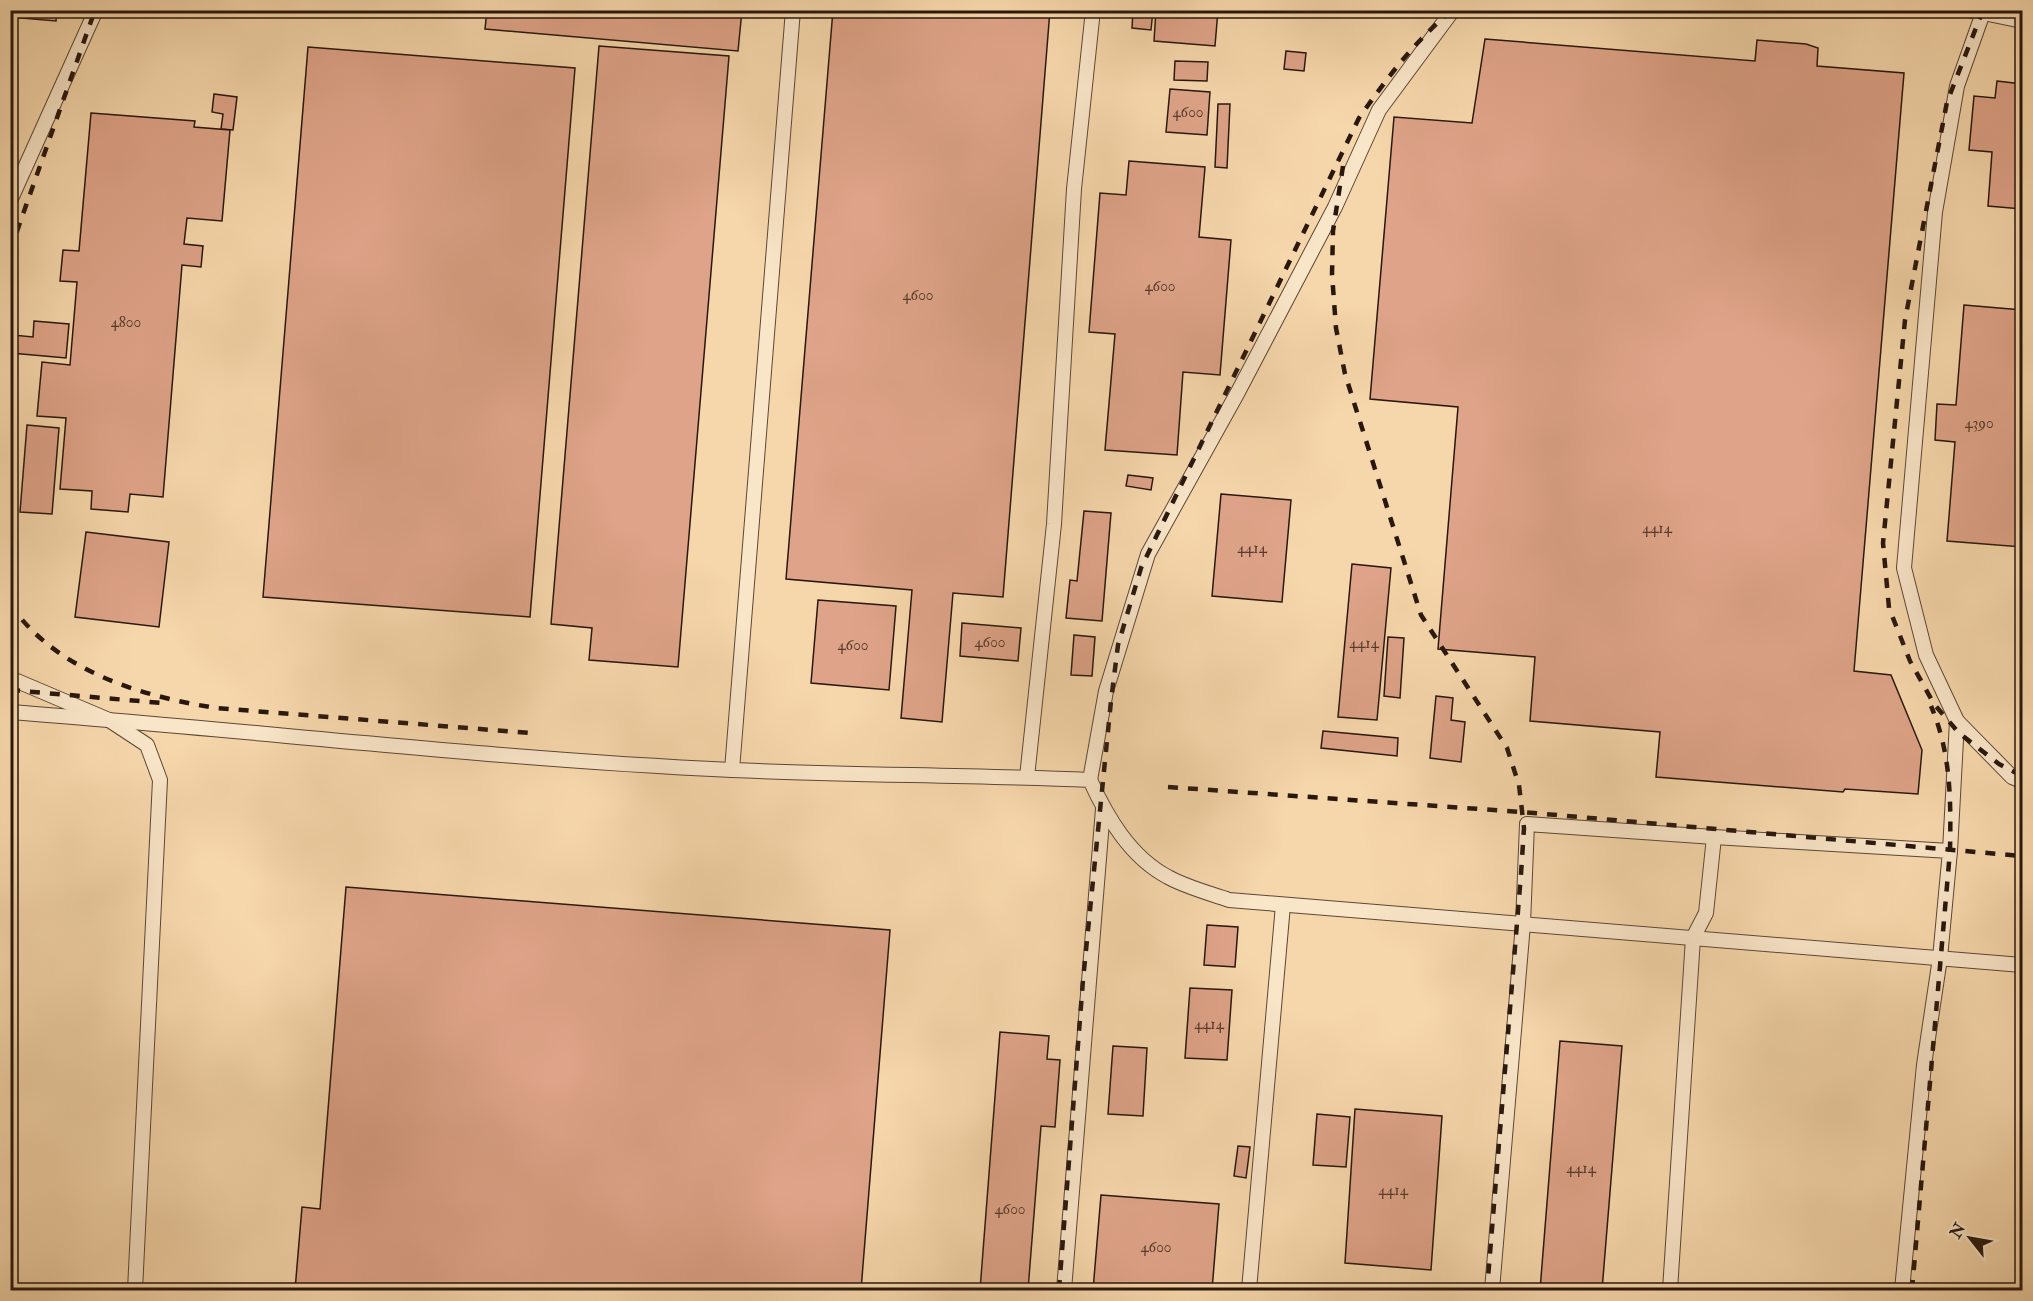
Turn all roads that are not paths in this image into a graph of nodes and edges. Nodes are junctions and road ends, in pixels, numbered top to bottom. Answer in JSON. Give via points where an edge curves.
{"nodes":[{"id":1,"x":96,"y":10,"type":"edge"},
{"id":2,"x":792,"y":10,"type":"edge"},
{"id":3,"x":1093,"y":10,"type":"edge"},
{"id":4,"x":1453,"y":10,"type":"edge"},
{"id":5,"x":1978,"y":11,"type":"edge"},
{"id":6,"x":2022,"y":21,"type":"edge"},
{"id":7,"x":10,"y":201,"type":"edge"},
{"id":8,"x":10,"y":678,"type":"edge"},
{"id":9,"x":10,"y":712,"type":"edge"},
{"id":10,"x":109,"y":720,"type":"junction"},
{"id":11,"x":1957,"y":721,"type":"junction"},
{"id":12,"x":732,"y":770,"type":"junction"},
{"id":13,"x":1027,"y":777,"type":"junction"},
{"id":14,"x":1090,"y":780,"type":"junction"},
{"id":15,"x":2022,"y":781,"type":"edge"},
{"id":16,"x":1103,"y":809,"type":"junction"},
{"id":17,"x":1714,"y":837,"type":"junction"},
{"id":18,"x":1950,"y":850,"type":"junction"},
{"id":19,"x":1283,"y":905,"type":"junction"},
{"id":20,"x":1523,"y":924,"type":"junction"},
{"id":21,"x":1693,"y":938,"type":"junction"},
{"id":22,"x":1940,"y":958,"type":"junction"},
{"id":23,"x":2022,"y":965,"type":"edge"},
{"id":24,"x":135,"y":1290,"type":"edge"},
{"id":25,"x":1064,"y":1290,"type":"edge"},
{"id":26,"x":1249,"y":1290,"type":"edge"},
{"id":27,"x":1492,"y":1290,"type":"edge"},
{"id":28,"x":1670,"y":1290,"type":"edge"},
{"id":29,"x":1902,"y":1290,"type":"edge"}],
"edges":[{"from":1,"to":7,"type":"lane"},
{"from":2,"to":12,"type":"lane"},
{"from":3,"to":13,"type":"lane","via":[[1074,189],[1054,524]]},
{"from":4,"to":14,"type":"lane","via":[[1379,110],[1335,207],[1148,554],[1106,692]]},
{"from":5,"to":6,"type":"lane"},
{"from":5,"to":11,"type":"lane","via":[[1957,86],[1935,212],[1904,568],[1926,655]]},
{"from":8,"to":10,"type":"lane"},
{"from":9,"to":10,"type":"lane"},
{"from":10,"to":12,"type":"lane"},
{"from":10,"to":24,"type":"lane","via":[[147,745],[160,780]]},
{"from":11,"to":15,"type":"lane","via":[[2012,777]]},
{"from":11,"to":18,"type":"lane"},
{"from":12,"to":13,"type":"lane"},
{"from":13,"to":14,"type":"lane"},
{"from":14,"to":16,"type":"lane"},
{"from":16,"to":19,"type":"lane","via":[[1128,844],[1167,876],[1229,900]]},
{"from":16,"to":25,"type":"lane"},
{"from":17,"to":18,"type":"lane"},
{"from":17,"to":20,"type":"lane","via":[[1527,824]]},
{"from":17,"to":21,"type":"lane","via":[[1706,913]]},
{"from":18,"to":22,"type":"lane"},
{"from":19,"to":20,"type":"lane"},
{"from":19,"to":26,"type":"lane"},
{"from":20,"to":21,"type":"lane"},
{"from":20,"to":27,"type":"lane"},
{"from":21,"to":22,"type":"lane"},
{"from":21,"to":28,"type":"lane"},
{"from":22,"to":23,"type":"lane"},
{"from":22,"to":29,"type":"lane","via":[[1924,1065]]}]}
